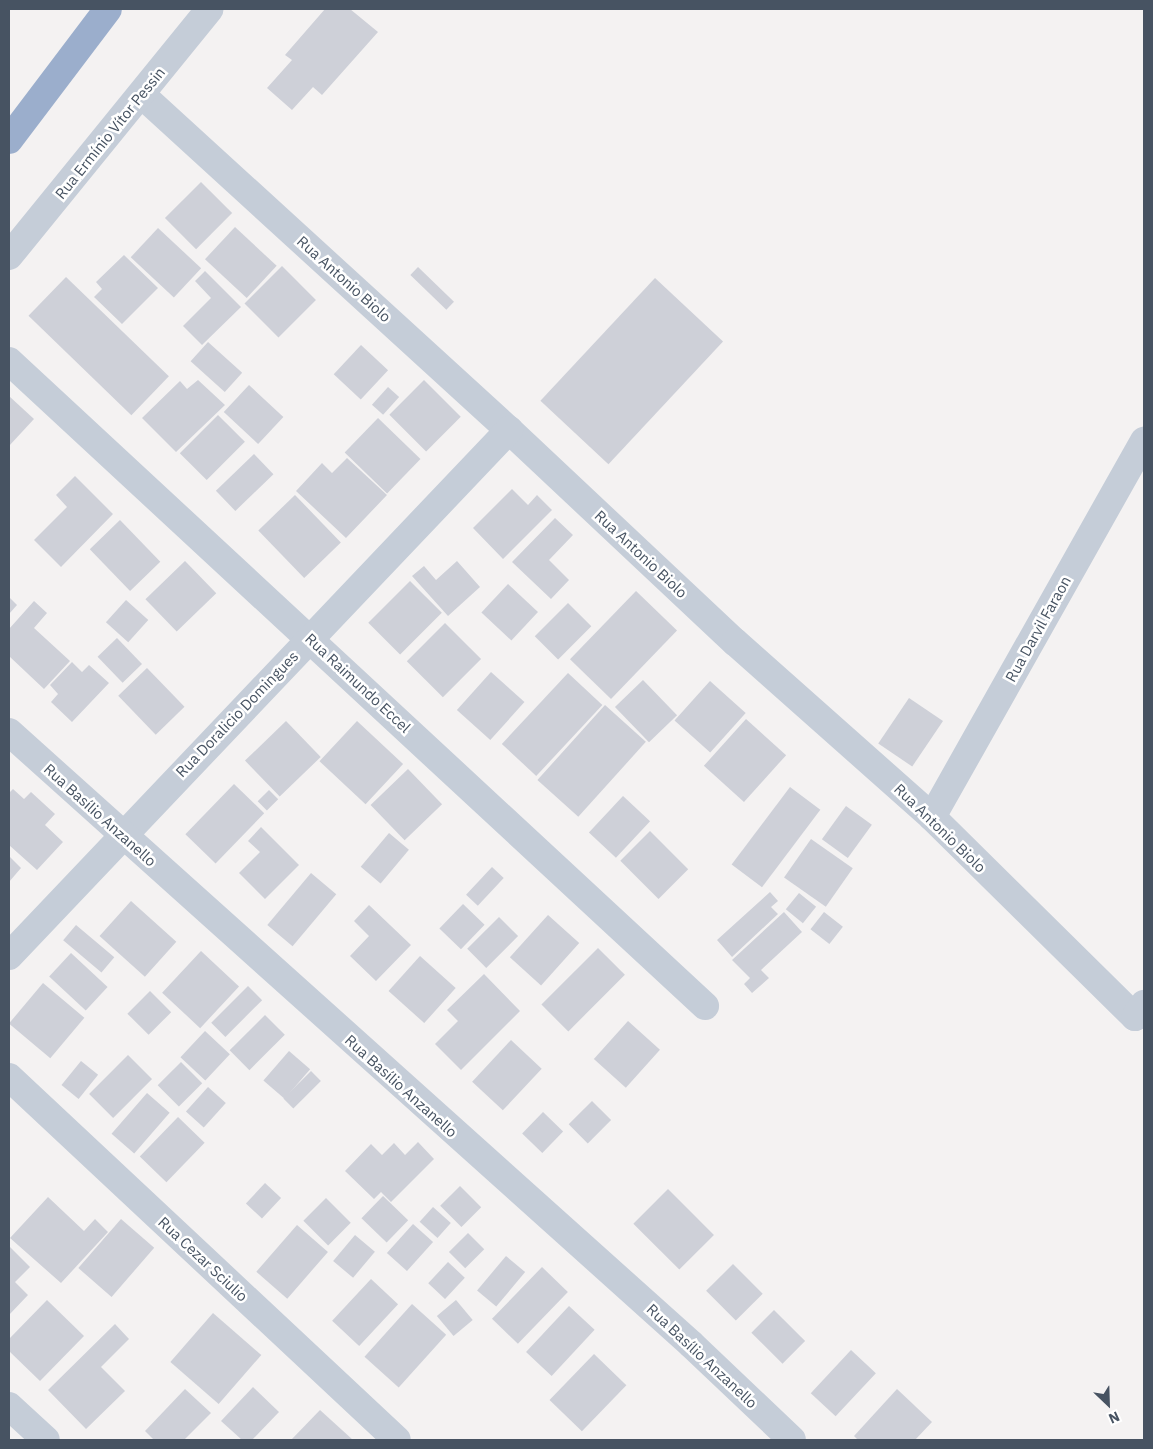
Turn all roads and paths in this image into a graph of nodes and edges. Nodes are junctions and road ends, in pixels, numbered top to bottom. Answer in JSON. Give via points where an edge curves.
{"nodes":[{"id":1,"x":108,"y":9,"type":"edge"},
{"id":2,"x":210,"y":9,"type":"edge"},
{"id":3,"x":91,"y":33,"type":"junction"},
{"id":4,"x":142,"y":95,"type":"junction"},
{"id":5,"x":9,"y":118,"type":"edge"},
{"id":6,"x":9,"y":140,"type":"edge"},
{"id":7,"x":9,"y":256,"type":"edge"},
{"id":8,"x":9,"y":361,"type":"edge"},
{"id":9,"x":509,"y":430,"type":"junction"},
{"id":10,"x":1144,"y":441,"type":"edge"},
{"id":11,"x":310,"y":638,"type":"junction"},
{"id":12,"x":9,"y":732,"type":"edge"},
{"id":13,"x":932,"y":817,"type":"junction"},
{"id":14,"x":123,"y":835,"type":"junction"},
{"id":15,"x":9,"y":956,"type":"edge"},
{"id":16,"x":705,"y":1006,"type":"dead end"},
{"id":17,"x":1140,"y":1011,"type":"edge"},
{"id":18,"x":9,"y":1077,"type":"edge"},
{"id":19,"x":9,"y":1406,"type":"edge"},
{"id":20,"x":46,"y":1440,"type":"edge"},
{"id":21,"x":397,"y":1440,"type":"edge"},
{"id":22,"x":792,"y":1440,"type":"edge"}],
"edges":[{"from":1,"to":3,"type":"highway"},
{"from":2,"to":4,"type":"street","name":"Rua Ermínio Vítor Pessin"},
{"from":3,"to":5,"type":"highway"},
{"from":3,"to":6,"type":"highway"},
{"from":4,"to":7,"type":"street","name":"Rua Ermínio Vítor Pessin"},
{"from":4,"to":9,"type":"street","name":"Rua Antonio Biolo"},
{"from":8,"to":11,"type":"street","name":"Rua Raimundo Eccel"},
{"from":9,"to":11,"type":"street","name":"Rua Doralicio Domingues"},
{"from":9,"to":13,"type":"street","name":"Rua Antonio Biolo","via":[[735,642]]},
{"from":10,"to":13,"type":"street","name":"Rua Darvil Faraon"},
{"from":11,"to":14,"type":"street","name":"Rua Doralicio Domingues"},
{"from":11,"to":16,"type":"street","name":"Rua Raimundo Eccel"},
{"from":12,"to":14,"type":"street","name":"Rua Basílio Anzanello"},
{"from":13,"to":17,"type":"street","name":"Rua Antonio Biolo"},
{"from":14,"to":15,"type":"street","name":"Rua Doralicio Domingues"},
{"from":14,"to":22,"type":"street","name":"Rua Basílio Anzanello","via":[[691,1344]]},
{"from":18,"to":21,"type":"street","name":"Rua Cezar Sciulio"},
{"from":19,"to":20,"type":"street"}]}
